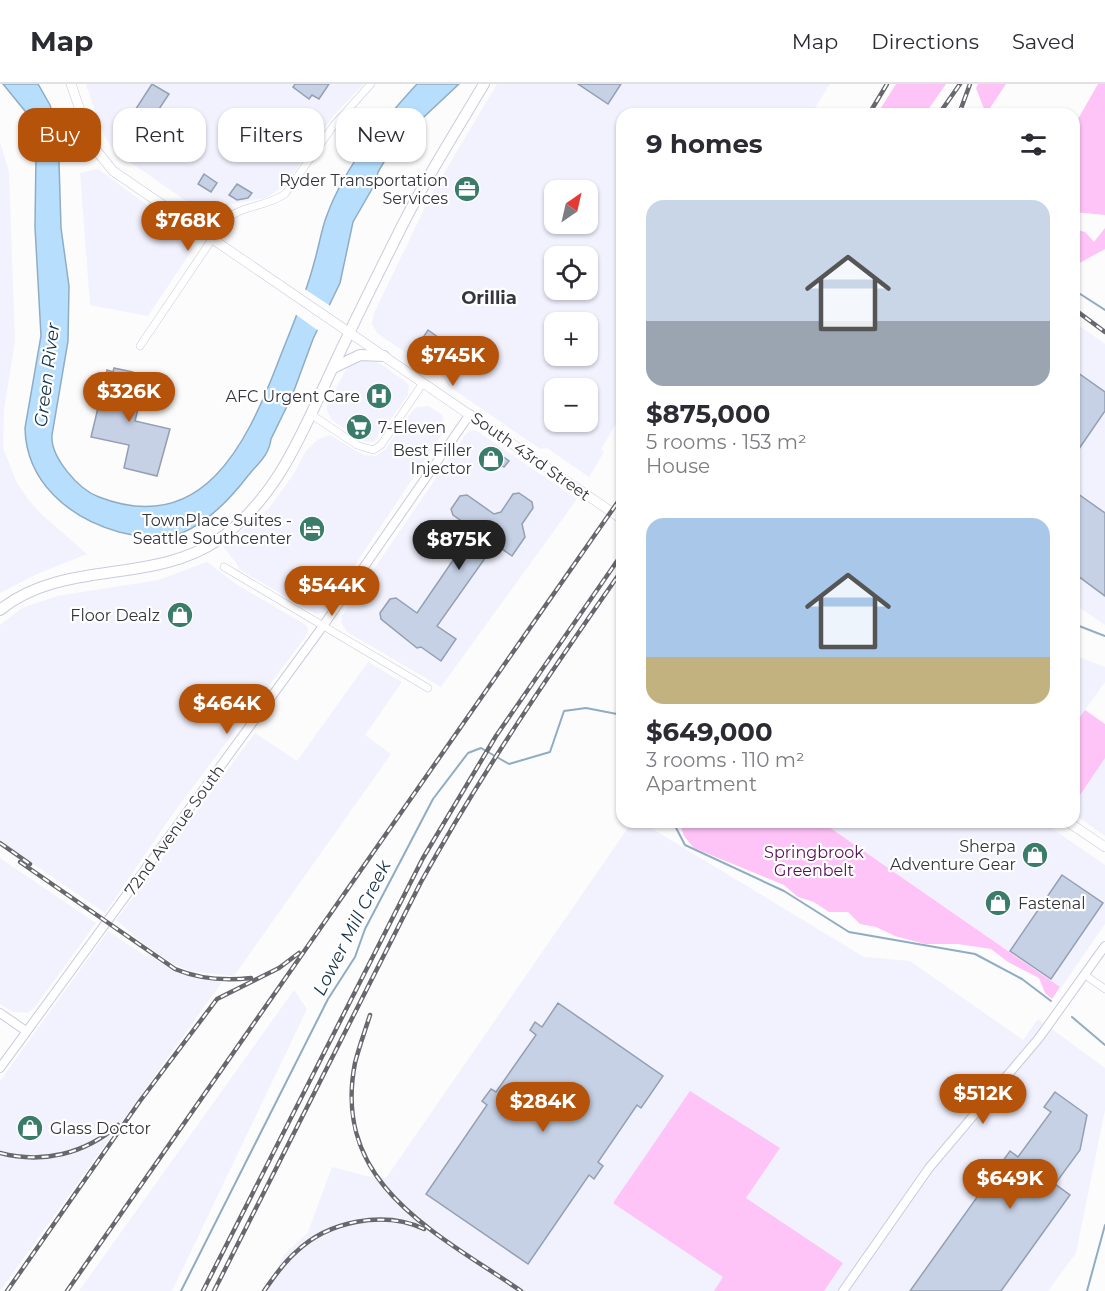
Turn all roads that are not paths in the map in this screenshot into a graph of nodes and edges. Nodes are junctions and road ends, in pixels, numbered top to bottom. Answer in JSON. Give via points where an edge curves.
{"nodes":[{"id":1,"x":71,"y":84,"type":"edge"},
{"id":2,"x":371,"y":84,"type":"edge"},
{"id":3,"x":484,"y":84,"type":"edge"},
{"id":4,"x":211,"y":239,"type":"junction"},
{"id":5,"x":350,"y":334,"type":"junction"},
{"id":6,"x":140,"y":346,"type":"dead end"},
{"id":7,"x":384,"y":356,"type":"junction"},
{"id":8,"x":333,"y":368,"type":"junction"},
{"id":9,"x":423,"y":383,"type":"junction"},
{"id":10,"x":470,"y":414,"type":"junction"},
{"id":11,"x":312,"y":415,"type":"junction"},
{"id":12,"x":616,"y":515,"type":"edge"},
{"id":13,"x":224,"y":567,"type":"dead end"},
{"id":14,"x":0,"y":610,"type":"edge"},
{"id":15,"x":323,"y":626,"type":"junction"},
{"id":16,"x":428,"y":688,"type":"dead end"},
{"id":17,"x":1077,"y":828,"type":"edge"},
{"id":18,"x":1105,"y":847,"type":"edge"},
{"id":19,"x":1105,"y":946,"type":"edge"},
{"id":20,"x":1085,"y":975,"type":"junction"},
{"id":21,"x":1105,"y":989,"type":"edge"},
{"id":22,"x":0,"y":1013,"type":"edge"},
{"id":23,"x":26,"y":1031,"type":"junction"},
{"id":24,"x":0,"y":1068,"type":"edge"},
{"id":25,"x":843,"y":1291,"type":"edge"}],
"edges":[{"from":1,"to":4,"type":"main road","name":"South 43rd Street","via":[[91,143],[106,165]]},
{"from":2,"to":4,"type":"street","via":[[334,125],[285,194],[275,201],[232,214]]},
{"from":3,"to":5,"type":"main road","via":[[395,239]]},
{"from":4,"to":5,"type":"main road","name":"South 43rd Street"},
{"from":4,"to":6,"type":"street"},
{"from":5,"to":7,"type":"main road","name":"South 43rd Street"},
{"from":5,"to":8,"type":"main road"},
{"from":7,"to":8,"type":"main road","via":[[360,355]]},
{"from":7,"to":9,"type":"main road","name":"South 43rd Street"},
{"from":8,"to":11,"type":"main road"},
{"from":9,"to":10,"type":"main road","name":"South 43rd Street"},
{"from":9,"to":11,"type":"street","via":[[381,445],[373,450],[357,445]]},
{"from":10,"to":12,"type":"main road","name":"South 43rd Street"},
{"from":10,"to":15,"type":"street","name":"72nd Avenue South"},
{"from":11,"to":14,"type":"main road","via":[[260,503],[217,540],[168,563],[65,580],[40,588]]},
{"from":13,"to":15,"type":"street"},
{"from":15,"to":16,"type":"street"},
{"from":15,"to":23,"type":"street","name":"72nd Avenue South"},
{"from":17,"to":18,"type":"main road"},
{"from":19,"to":20,"type":"street"},
{"from":20,"to":21,"type":"street"},
{"from":20,"to":25,"type":"street","via":[[1039,1038],[929,1168]]},
{"from":22,"to":23,"type":"street"},
{"from":23,"to":24,"type":"street","name":"72nd Avenue South"}]}
